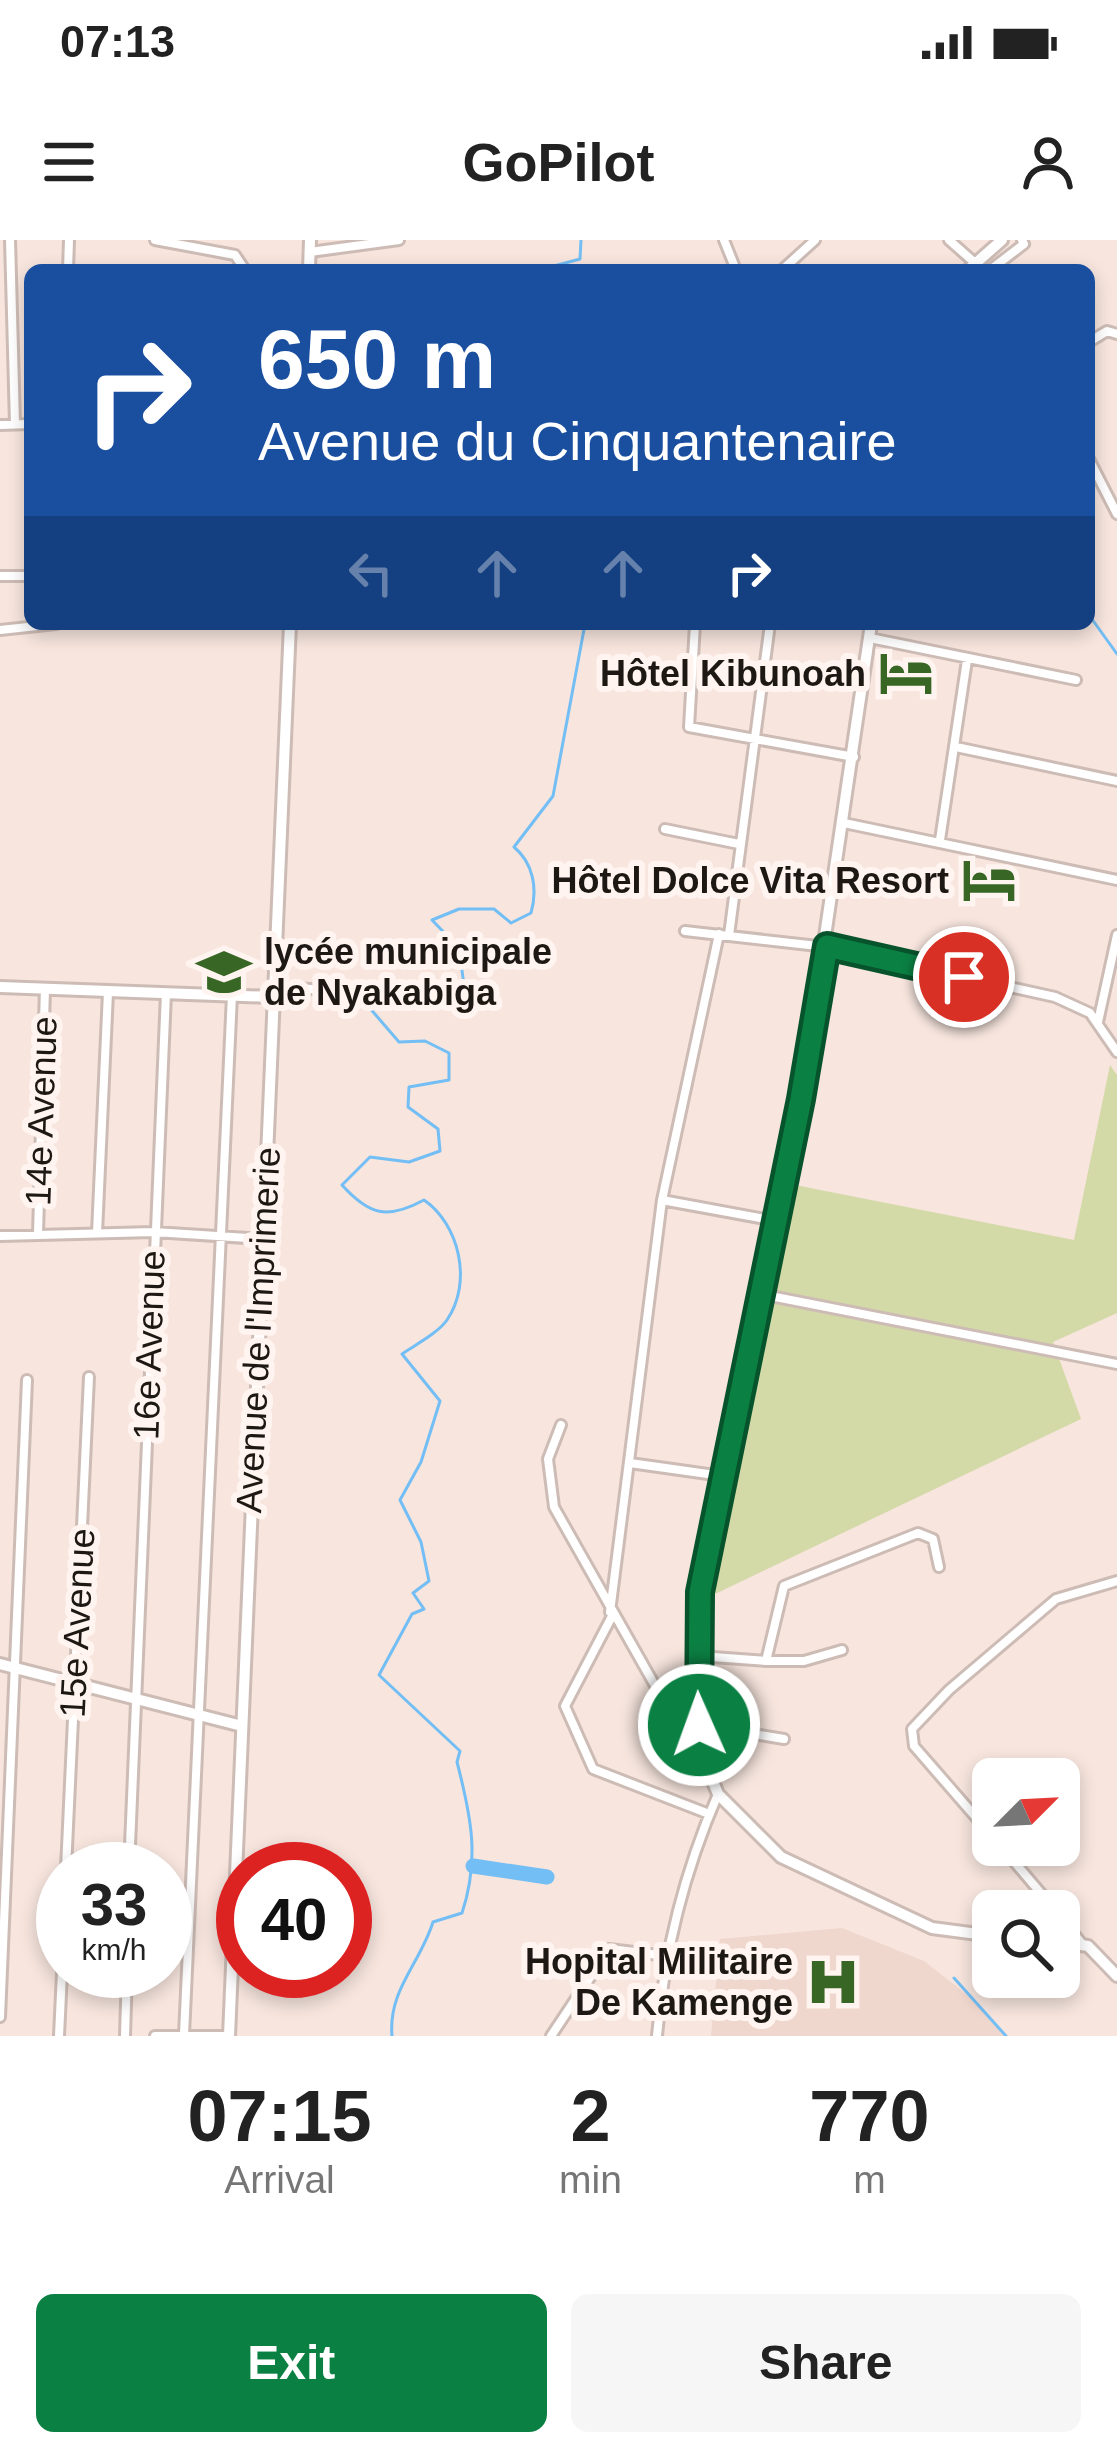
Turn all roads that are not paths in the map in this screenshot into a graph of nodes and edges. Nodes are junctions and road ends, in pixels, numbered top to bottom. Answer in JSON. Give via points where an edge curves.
{"nodes":[{"id":1,"x":10,"y":240,"type":"edge"},
{"id":2,"x":155,"y":240,"type":"edge"},
{"id":3,"x":399,"y":240,"type":"edge"},
{"id":4,"x":815,"y":240,"type":"edge"},
{"id":5,"x":949,"y":240,"type":"edge"},
{"id":6,"x":1002,"y":240,"type":"edge"},
{"id":7,"x":1025,"y":241,"type":"edge"},
{"id":8,"x":310,"y":246,"type":"edge"},
{"id":9,"x":243,"y":264,"type":"edge"},
{"id":10,"x":789,"y":264,"type":"edge"},
{"id":11,"x":969,"y":264,"type":"edge"},
{"id":12,"x":975,"y":264,"type":"edge"},
{"id":13,"x":998,"y":264,"type":"edge"},
{"id":14,"x":16,"y":424,"type":"junction"},
{"id":15,"x":24,"y":424,"type":"edge"},
{"id":16,"x":0,"y":425,"type":"edge"},
{"id":17,"x":1095,"y":471,"type":"edge"},
{"id":18,"x":1117,"y":514,"type":"edge"},
{"id":19,"x":290,"y":630,"type":"edge"},
{"id":20,"x":695,"y":630,"type":"edge"},
{"id":21,"x":769,"y":630,"type":"edge"},
{"id":22,"x":871,"y":630,"type":"edge"},
{"id":23,"x":869,"y":638,"type":"junction"},
{"id":24,"x":967,"y":660,"type":"junction"},
{"id":25,"x":1076,"y":680,"type":"dead end"},
{"id":26,"x":753,"y":740,"type":"junction"},
{"id":27,"x":956,"y":747,"type":"junction"},
{"id":28,"x":854,"y":757,"type":"junction"},
{"id":29,"x":1117,"y":781,"type":"edge"},
{"id":30,"x":844,"y":823,"type":"junction"},
{"id":31,"x":665,"y":829,"type":"dead end"},
{"id":32,"x":940,"y":840,"type":"junction"},
{"id":33,"x":739,"y":844,"type":"junction"},
{"id":34,"x":1117,"y":880,"type":"edge"},
{"id":35,"x":685,"y":931,"type":"dead end"},
{"id":36,"x":724,"y":934,"type":"junction"},
{"id":37,"x":1117,"y":935,"type":"edge"},
{"id":38,"x":827,"y":946,"type":"junction"},
{"id":39,"x":0,"y":987,"type":"edge"},
{"id":40,"x":45,"y":988,"type":"junction"},
{"id":41,"x":109,"y":990,"type":"junction"},
{"id":42,"x":272,"y":991,"type":"junction"},
{"id":43,"x":348,"y":992,"type":"dead end"},
{"id":44,"x":166,"y":993,"type":"junction"},
{"id":45,"x":232,"y":995,"type":"junction"},
{"id":46,"x":1098,"y":1022,"type":"junction"},
{"id":47,"x":1117,"y":1052,"type":"edge"},
{"id":48,"x":662,"y":1200,"type":"junction"},
{"id":49,"x":776,"y":1221,"type":"junction"},
{"id":50,"x":154,"y":1232,"type":"junction"},
{"id":51,"x":97,"y":1233,"type":"junction"},
{"id":52,"x":38,"y":1234,"type":"junction"},
{"id":53,"x":218,"y":1235,"type":"junction"},
{"id":54,"x":0,"y":1236,"type":"edge"},
{"id":55,"x":262,"y":1239,"type":"junction"},
{"id":56,"x":760,"y":1294,"type":"junction"},
{"id":57,"x":1117,"y":1364,"type":"edge"},
{"id":58,"x":89,"y":1377,"type":"dead end"},
{"id":59,"x":27,"y":1380,"type":"dead end"},
{"id":60,"x":561,"y":1425,"type":"dead end"},
{"id":61,"x":630,"y":1463,"type":"junction"},
{"id":62,"x":722,"y":1476,"type":"junction"},
{"id":63,"x":939,"y":1567,"type":"dead end"},
{"id":64,"x":1117,"y":1581,"type":"edge"},
{"id":65,"x":611,"y":1614,"type":"junction"},
{"id":66,"x":842,"y":1650,"type":"dead end"},
{"id":67,"x":697,"y":1656,"type":"junction"},
{"id":68,"x":766,"y":1661,"type":"junction"},
{"id":69,"x":0,"y":1664,"type":"edge"},
{"id":70,"x":14,"y":1667,"type":"junction"},
{"id":71,"x":74,"y":1682,"type":"junction"},
{"id":72,"x":134,"y":1697,"type":"junction"},
{"id":73,"x":196,"y":1716,"type":"junction"},
{"id":74,"x":699,"y":1725,"type":"junction"},
{"id":75,"x":242,"y":1726,"type":"junction"},
{"id":76,"x":678,"y":1730,"type":"junction"},
{"id":77,"x":784,"y":1739,"type":"dead end"},
{"id":78,"x":710,"y":1780,"type":"junction"},
{"id":79,"x":718,"y":1794,"type":"junction"},
{"id":80,"x":710,"y":1814,"type":"junction"},
{"id":81,"x":972,"y":1814,"type":"edge"},
{"id":82,"x":68,"y":1842,"type":"edge"},
{"id":83,"x":130,"y":1842,"type":"edge"},
{"id":84,"x":1018,"y":1866,"type":"edge"},
{"id":85,"x":1038,"y":1890,"type":"edge"},
{"id":86,"x":972,"y":1933,"type":"edge"},
{"id":87,"x":1080,"y":1941,"type":"edge"},
{"id":88,"x":1080,"y":1945,"type":"edge"},
{"id":89,"x":1083,"y":1945,"type":"junction"},
{"id":90,"x":667,"y":1956,"type":"junction"},
{"id":91,"x":1117,"y":1976,"type":"edge"},
{"id":92,"x":61,"y":1998,"type":"edge"},
{"id":93,"x":126,"y":1998,"type":"edge"},
{"id":94,"x":0,"y":2017,"type":"edge"},
{"id":95,"x":184,"y":2035,"type":"edge"},
{"id":96,"x":59,"y":2036,"type":"edge"},
{"id":97,"x":125,"y":2036,"type":"edge"},
{"id":98,"x":155,"y":2036,"type":"edge"},
{"id":99,"x":229,"y":2036,"type":"edge"},
{"id":100,"x":551,"y":2036,"type":"edge"},
{"id":101,"x":657,"y":2036,"type":"edge"}],
"edges":[{"from":1,"to":14,"type":"street"},
{"from":2,"to":9,"type":"street"},
{"from":3,"to":8,"type":"street"},
{"from":4,"to":10,"type":"street"},
{"from":5,"to":11,"type":"street"},
{"from":6,"to":12,"type":"street"},
{"from":7,"to":13,"type":"street"},
{"from":14,"to":15,"type":"street"},
{"from":14,"to":16,"type":"street"},
{"from":17,"to":18,"type":"street"},
{"from":19,"to":42,"type":"street","name":"Avenue de l'Imprimerie"},
{"from":20,"to":26,"type":"street","via":[[689,728]]},
{"from":21,"to":26,"type":"street"},
{"from":22,"to":23,"type":"street"},
{"from":23,"to":24,"type":"street"},
{"from":23,"to":28,"type":"street"},
{"from":24,"to":25,"type":"street"},
{"from":24,"to":27,"type":"street"},
{"from":26,"to":28,"type":"street"},
{"from":26,"to":33,"type":"street"},
{"from":27,"to":29,"type":"street"},
{"from":27,"to":32,"type":"street"},
{"from":28,"to":30,"type":"street"},
{"from":30,"to":32,"type":"street"},
{"from":30,"to":38,"type":"street"},
{"from":31,"to":33,"type":"street"},
{"from":32,"to":34,"type":"street"},
{"from":33,"to":36,"type":"street"},
{"from":35,"to":36,"type":"street"},
{"from":36,"to":38,"type":"street"},
{"from":36,"to":48,"type":"street"},
{"from":37,"to":46,"type":"street"},
{"from":38,"to":46,"type":"street","via":[[1055,998]]},
{"from":38,"to":49,"type":"street"},
{"from":39,"to":40,"type":"street"},
{"from":40,"to":41,"type":"street"},
{"from":40,"to":52,"type":"street","name":"14e Avenue"},
{"from":41,"to":44,"type":"street"},
{"from":41,"to":51,"type":"street"},
{"from":42,"to":43,"type":"street"},
{"from":42,"to":45,"type":"street"},
{"from":42,"to":55,"type":"street","name":"Avenue de l'Imprimerie"},
{"from":44,"to":45,"type":"street"},
{"from":44,"to":50,"type":"street","name":"16e Avenue"},
{"from":45,"to":53,"type":"street"},
{"from":46,"to":47,"type":"street"},
{"from":48,"to":49,"type":"street"},
{"from":48,"to":61,"type":"street"},
{"from":49,"to":56,"type":"street"},
{"from":50,"to":51,"type":"street"},
{"from":50,"to":53,"type":"street"},
{"from":50,"to":72,"type":"street","name":"16e Avenue"},
{"from":51,"to":52,"type":"street"},
{"from":52,"to":54,"type":"street"},
{"from":53,"to":55,"type":"street"},
{"from":53,"to":73,"type":"street"},
{"from":55,"to":75,"type":"street","name":"Avenue de l'Imprimerie"},
{"from":56,"to":57,"type":"street"},
{"from":56,"to":62,"type":"street"},
{"from":58,"to":71,"type":"street","name":"15e Avenue"},
{"from":59,"to":70,"type":"street"},
{"from":60,"to":65,"type":"street","via":[[548,1490]]},
{"from":61,"to":62,"type":"street"},
{"from":61,"to":65,"type":"street"},
{"from":62,"to":67,"type":"street"},
{"from":63,"to":68,"type":"street","via":[[933,1539],[921,1532],[788,1584]]},
{"from":64,"to":81,"type":"street","via":[[1056,1599],[913,1729],[914,1746]]},
{"from":65,"to":76,"type":"street"},
{"from":65,"to":80,"type":"street","via":[[565,1706],[592,1769]]},
{"from":66,"to":68,"type":"street"},
{"from":67,"to":68,"type":"street"},
{"from":67,"to":74,"type":"street"},
{"from":69,"to":70,"type":"street"},
{"from":70,"to":71,"type":"street"},
{"from":70,"to":94,"type":"street"},
{"from":71,"to":72,"type":"street"},
{"from":71,"to":82,"type":"street","name":"15e Avenue"},
{"from":72,"to":73,"type":"street"},
{"from":72,"to":83,"type":"street","name":"16e Avenue"},
{"from":73,"to":75,"type":"street"},
{"from":73,"to":95,"type":"street"},
{"from":74,"to":76,"type":"street"},
{"from":74,"to":77,"type":"street"},
{"from":74,"to":78,"type":"street"},
{"from":75,"to":99,"type":"street","name":"Avenue de l'Imprimerie"},
{"from":76,"to":78,"type":"street"},
{"from":78,"to":79,"type":"street"},
{"from":79,"to":80,"type":"street"},
{"from":79,"to":86,"type":"street","via":[[775,1854],[814,1876],[932,1928]]},
{"from":80,"to":90,"type":"street"},
{"from":84,"to":85,"type":"street"},
{"from":87,"to":89,"type":"street"},
{"from":88,"to":89,"type":"street"},
{"from":89,"to":91,"type":"street"},
{"from":90,"to":100,"type":"street","via":[[609,1949]]},
{"from":90,"to":101,"type":"street"},
{"from":92,"to":96,"type":"street"},
{"from":93,"to":97,"type":"street"},
{"from":95,"to":98,"type":"street"},
{"from":95,"to":99,"type":"street"}]}
